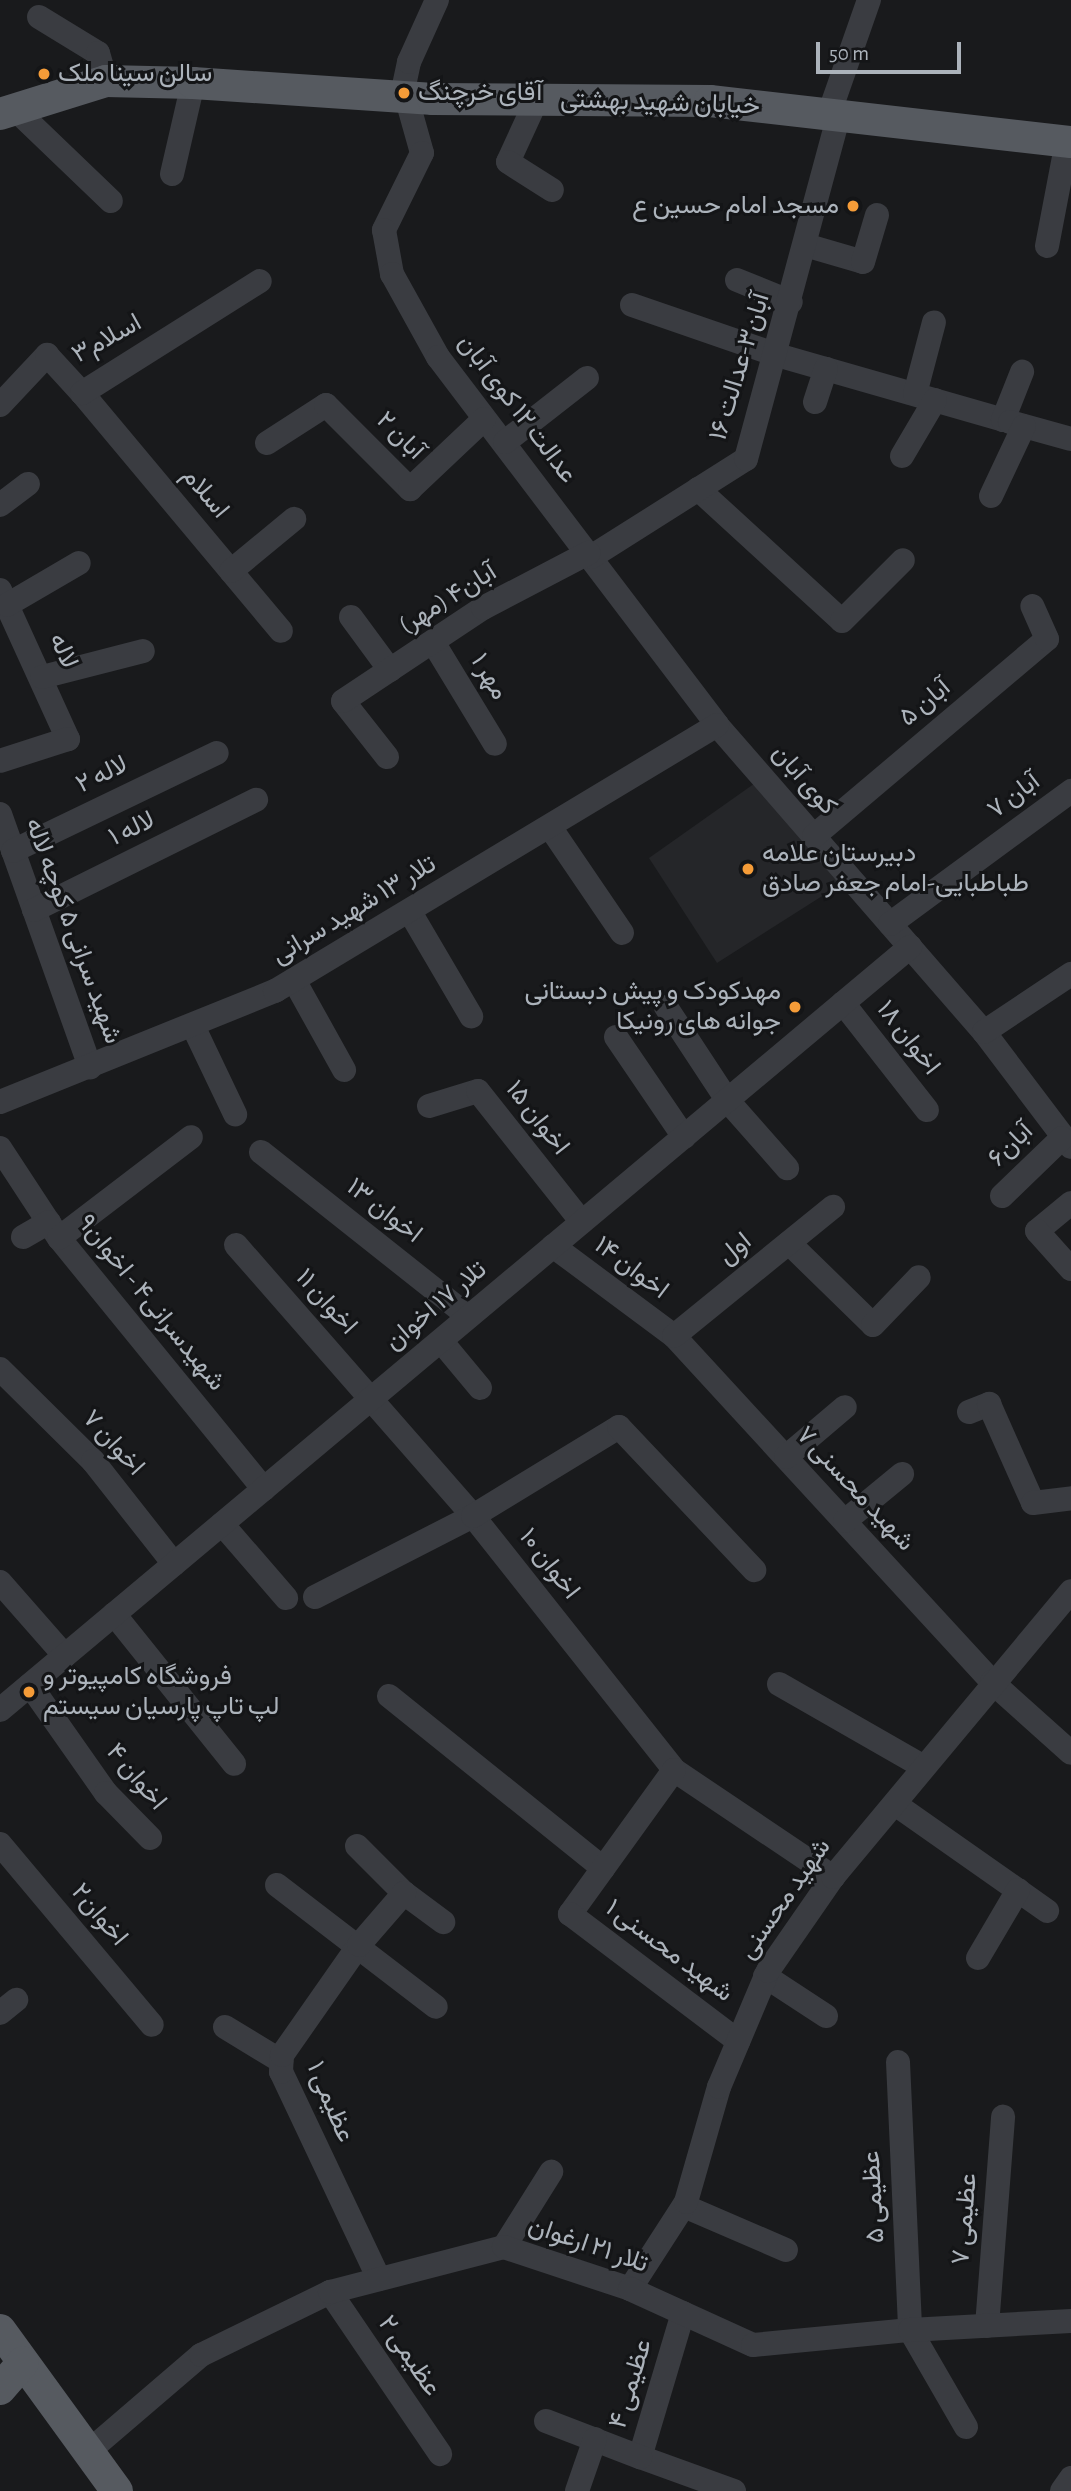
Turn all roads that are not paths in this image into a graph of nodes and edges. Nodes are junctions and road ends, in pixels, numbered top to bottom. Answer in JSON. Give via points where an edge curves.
{"nodes":[{"id":1,"x":437,"y":0,"type":"edge"},
{"id":2,"x":869,"y":0,"type":"edge"},
{"id":3,"x":39,"y":17,"type":"dead end"},
{"id":4,"x":106,"y":81,"type":"junction"},
{"id":5,"x":193,"y":83,"type":"junction"},
{"id":6,"x":404,"y":96,"type":"junction"},
{"id":7,"x":537,"y":99,"type":"junction"},
{"id":8,"x":9,"y":112,"type":"edge"},
{"id":9,"x":834,"y":115,"type":"junction"},
{"id":10,"x":1069,"y":142,"type":"edge"},
{"id":11,"x":172,"y":174,"type":"dead end"},
{"id":12,"x":552,"y":190,"type":"dead end"},
{"id":13,"x":111,"y":201,"type":"dead end"},
{"id":14,"x":877,"y":215,"type":"dead end"},
{"id":15,"x":806,"y":245,"type":"junction"},
{"id":16,"x":1047,"y":246,"type":"dead end"},
{"id":17,"x":737,"y":280,"type":"dead end"},
{"id":18,"x":260,"y":281,"type":"dead end"},
{"id":19,"x":791,"y":302,"type":"junction"},
{"id":20,"x":632,"y":305,"type":"dead end"},
{"id":21,"x":934,"y":322,"type":"dead end"},
{"id":22,"x":777,"y":355,"type":"junction"},
{"id":23,"x":826,"y":369,"type":"junction"},
{"id":24,"x":1022,"y":372,"type":"dead end"},
{"id":25,"x":587,"y":378,"type":"dead end"},
{"id":26,"x":82,"y":393,"type":"junction"},
{"id":27,"x":925,"y":397,"type":"junction"},
{"id":28,"x":815,"y":402,"type":"dead end"},
{"id":29,"x":0,"y":405,"type":"edge"},
{"id":30,"x":484,"y":419,"type":"junction"},
{"id":31,"x":1014,"y":423,"type":"junction"},
{"id":32,"x":1071,"y":439,"type":"edge"},
{"id":33,"x":505,"y":442,"type":"junction"},
{"id":34,"x":267,"y":443,"type":"dead end"},
{"id":35,"x":902,"y":456,"type":"dead end"},
{"id":36,"x":28,"y":484,"type":"dead end"},
{"id":37,"x":698,"y":489,"type":"junction"},
{"id":38,"x":991,"y":496,"type":"dead end"},
{"id":39,"x":0,"y":505,"type":"edge"},
{"id":40,"x":294,"y":519,"type":"dead end"},
{"id":41,"x":590,"y":555,"type":"junction"},
{"id":42,"x":903,"y":560,"type":"dead end"},
{"id":43,"x":79,"y":563,"type":"dead end"},
{"id":44,"x":231,"y":571,"type":"junction"},
{"id":45,"x":4,"y":597,"type":"edge"},
{"id":46,"x":1032,"y":606,"type":"dead end"},
{"id":47,"x":351,"y":617,"type":"dead end"},
{"id":48,"x":281,"y":631,"type":"dead end"},
{"id":49,"x":433,"y":642,"type":"junction"},
{"id":50,"x":143,"y":650,"type":"dead end"},
{"id":51,"x":390,"y":670,"type":"junction"},
{"id":52,"x":42,"y":677,"type":"junction"},
{"id":53,"x":717,"y":725,"type":"junction"},
{"id":54,"x":495,"y":744,"type":"dead end"},
{"id":55,"x":217,"y":753,"type":"dead end"},
{"id":56,"x":387,"y":757,"type":"dead end"},
{"id":57,"x":0,"y":761,"type":"edge"},
{"id":58,"x":1071,"y":791,"type":"edge"},
{"id":59,"x":256,"y":800,"type":"dead end"},
{"id":60,"x":0,"y":814,"type":"edge"},
{"id":61,"x":550,"y":827,"type":"junction"},
{"id":62,"x":814,"y":836,"type":"junction"},
{"id":63,"x":13,"y":851,"type":"junction"},
{"id":64,"x":34,"y":910,"type":"junction"},
{"id":65,"x":410,"y":912,"type":"junction"},
{"id":66,"x":890,"y":925,"type":"junction"},
{"id":67,"x":622,"y":933,"type":"dead end"},
{"id":68,"x":910,"y":947,"type":"junction"},
{"id":69,"x":1071,"y":974,"type":"edge"},
{"id":70,"x":294,"y":980,"type":"junction"},
{"id":71,"x":843,"y":1003,"type":"junction"},
{"id":72,"x":666,"y":1007,"type":"dead end"},
{"id":73,"x":471,"y":1016,"type":"dead end"},
{"id":74,"x":193,"y":1026,"type":"junction"},
{"id":75,"x":985,"y":1032,"type":"junction"},
{"id":76,"x":616,"y":1037,"type":"dead end"},
{"id":77,"x":90,"y":1068,"type":"junction"},
{"id":78,"x":344,"y":1070,"type":"dead end"},
{"id":79,"x":727,"y":1100,"type":"junction"},
{"id":80,"x":0,"y":1102,"type":"edge"},
{"id":81,"x":429,"y":1107,"type":"dead end"},
{"id":82,"x":927,"y":1110,"type":"dead end"},
{"id":83,"x":235,"y":1114,"type":"dead end"},
{"id":84,"x":191,"y":1137,"type":"dead end"},
{"id":85,"x":684,"y":1137,"type":"junction"},
{"id":86,"x":1067,"y":1142,"type":"edge"},
{"id":87,"x":0,"y":1148,"type":"edge"},
{"id":88,"x":261,"y":1152,"type":"dead end"},
{"id":89,"x":787,"y":1168,"type":"dead end"},
{"id":90,"x":1002,"y":1196,"type":"dead end"},
{"id":91,"x":1071,"y":1203,"type":"edge"},
{"id":92,"x":833,"y":1207,"type":"dead end"},
{"id":93,"x":582,"y":1222,"type":"junction"},
{"id":94,"x":54,"y":1230,"type":"junction"},
{"id":95,"x":23,"y":1237,"type":"dead end"},
{"id":96,"x":789,"y":1243,"type":"junction"},
{"id":97,"x":236,"y":1245,"type":"dead end"},
{"id":98,"x":553,"y":1246,"type":"junction"},
{"id":99,"x":1071,"y":1269,"type":"edge"},
{"id":100,"x":919,"y":1277,"type":"dead end"},
{"id":101,"x":469,"y":1317,"type":"junction"},
{"id":102,"x":674,"y":1336,"type":"junction"},
{"id":103,"x":441,"y":1341,"type":"junction"},
{"id":104,"x":0,"y":1368,"type":"edge"},
{"id":105,"x":480,"y":1388,"type":"dead end"},
{"id":106,"x":373,"y":1398,"type":"junction"},
{"id":107,"x":845,"y":1407,"type":"dead end"},
{"id":108,"x":969,"y":1412,"type":"dead end"},
{"id":109,"x":786,"y":1457,"type":"junction"},
{"id":110,"x":902,"y":1474,"type":"dead end"},
{"id":111,"x":264,"y":1489,"type":"junction"},
{"id":112,"x":1071,"y":1498,"type":"edge"},
{"id":113,"x":473,"y":1516,"type":"junction"},
{"id":114,"x":845,"y":1521,"type":"junction"},
{"id":115,"x":222,"y":1524,"type":"junction"},
{"id":116,"x":174,"y":1564,"type":"junction"},
{"id":117,"x":754,"y":1570,"type":"dead end"},
{"id":118,"x":0,"y":1582,"type":"edge"},
{"id":119,"x":1071,"y":1591,"type":"edge"},
{"id":120,"x":316,"y":1597,"type":"dead end"},
{"id":121,"x":286,"y":1598,"type":"dead end"},
{"id":122,"x":114,"y":1614,"type":"junction"},
{"id":123,"x":65,"y":1656,"type":"junction"},
{"id":124,"x":992,"y":1682,"type":"junction"},
{"id":125,"x":779,"y":1684,"type":"dead end"},
{"id":126,"x":30,"y":1685,"type":"junction"},
{"id":127,"x":389,"y":1696,"type":"dead end"},
{"id":128,"x":0,"y":1710,"type":"edge"},
{"id":129,"x":1071,"y":1754,"type":"edge"},
{"id":130,"x":234,"y":1764,"type":"dead end"},
{"id":131,"x":924,"y":1767,"type":"junction"},
{"id":132,"x":674,"y":1770,"type":"junction"},
{"id":133,"x":895,"y":1804,"type":"junction"},
{"id":134,"x":150,"y":1839,"type":"dead end"},
{"id":135,"x":0,"y":1844,"type":"edge"},
{"id":136,"x":357,"y":1846,"type":"dead end"},
{"id":137,"x":603,"y":1868,"type":"junction"},
{"id":138,"x":833,"y":1877,"type":"junction"},
{"id":139,"x":277,"y":1885,"type":"dead end"},
{"id":140,"x":1018,"y":1891,"type":"junction"},
{"id":141,"x":404,"y":1893,"type":"junction"},
{"id":142,"x":1047,"y":1911,"type":"dead end"},
{"id":143,"x":443,"y":1922,"type":"dead end"},
{"id":144,"x":359,"y":1945,"type":"junction"},
{"id":145,"x":978,"y":1958,"type":"dead end"},
{"id":146,"x":765,"y":1976,"type":"junction"},
{"id":147,"x":436,"y":2007,"type":"dead end"},
{"id":148,"x":825,"y":2016,"type":"dead end"},
{"id":149,"x":152,"y":2025,"type":"dead end"},
{"id":150,"x":225,"y":2027,"type":"dead end"},
{"id":151,"x":738,"y":2041,"type":"junction"},
{"id":152,"x":281,"y":2061,"type":"junction"},
{"id":153,"x":898,"y":2062,"type":"dead end"},
{"id":154,"x":1003,"y":2117,"type":"dead end"},
{"id":155,"x":551,"y":2172,"type":"dead end"},
{"id":156,"x":684,"y":2206,"type":"junction"},
{"id":157,"x":504,"y":2247,"type":"junction"},
{"id":158,"x":786,"y":2250,"type":"dead end"},
{"id":159,"x":379,"y":2279,"type":"junction"},
{"id":160,"x":630,"y":2289,"type":"junction"},
{"id":161,"x":330,"y":2292,"type":"junction"},
{"id":162,"x":683,"y":2313,"type":"junction"},
{"id":163,"x":1071,"y":2321,"type":"edge"},
{"id":164,"x":987,"y":2326,"type":"junction"},
{"id":165,"x":0,"y":2330,"type":"edge"},
{"id":166,"x":909,"y":2330,"type":"junction"},
{"id":167,"x":23,"y":2363,"type":"junction"},
{"id":168,"x":0,"y":2389,"type":"edge"},
{"id":169,"x":547,"y":2421,"type":"dead end"},
{"id":170,"x":966,"y":2427,"type":"dead end"},
{"id":171,"x":595,"y":2439,"type":"junction"},
{"id":172,"x":89,"y":2451,"type":"junction"},
{"id":173,"x":440,"y":2454,"type":"dead end"},
{"id":174,"x":640,"y":2456,"type":"junction"},
{"id":175,"x":1071,"y":2478,"type":"edge"},
{"id":176,"x":117,"y":2491,"type":"edge"},
{"id":177,"x":577,"y":2491,"type":"edge"},
{"id":178,"x":734,"y":2491,"type":"edge"},
{"id":179,"x":1062,"y":2491,"type":"edge"}],
"edges":[{"from":1,"to":6,"type":"street","via":[[409,62]]},
{"from":2,"to":9,"type":"street","name":"آبان۳-عدالت ۱۶"},
{"from":3,"to":4,"type":"street","via":[[98,52]]},
{"from":4,"to":5,"type":"main road","name":"خیابان شهید بهشتی"},
{"from":4,"to":8,"type":"main road","name":"خیابان شهید بهشتی"},
{"from":5,"to":6,"type":"main road","name":"خیابان شهید بهشتی"},
{"from":5,"to":11,"type":"street"},
{"from":6,"to":7,"type":"main road","name":"خیابان شهید بهشتی"},
{"from":6,"to":30,"type":"street","name":"عدالت ۱۲ کوی آبان","via":[[422,153],[384,230],[392,274],[438,357]]},
{"from":7,"to":9,"type":"main road","name":"خیابان شهید بهشتی","via":[[710,100]]},
{"from":7,"to":12,"type":"street","via":[[508,162]]},
{"from":8,"to":13,"type":"street"},
{"from":9,"to":10,"type":"main road","name":"خیابان شهید بهشتی"},
{"from":9,"to":15,"type":"street","name":"آبان۳-عدالت ۱۶"},
{"from":10,"to":16,"type":"street"},
{"from":14,"to":15,"type":"street","via":[[863,262]]},
{"from":15,"to":19,"type":"street","name":"آبان۳-عدالت ۱۶"},
{"from":17,"to":19,"type":"street"},
{"from":18,"to":26,"type":"street","name":"اسلام۳"},
{"from":19,"to":22,"type":"street","name":"آبان۳-عدالت ۱۶"},
{"from":20,"to":22,"type":"street"},
{"from":21,"to":27,"type":"street"},
{"from":22,"to":23,"type":"street"},
{"from":22,"to":37,"type":"street","name":"آبان۳-عدالت ۱۶","via":[[746,459]]},
{"from":23,"to":27,"type":"street"},
{"from":23,"to":28,"type":"street"},
{"from":24,"to":31,"type":"street"},
{"from":25,"to":33,"type":"street"},
{"from":26,"to":29,"type":"street","name":"اسلام۳","via":[[47,355]]},
{"from":26,"to":44,"type":"street","name":"اسلام"},
{"from":27,"to":31,"type":"street"},
{"from":27,"to":35,"type":"street"},
{"from":30,"to":33,"type":"street","name":"عدالت ۱۲ کوی آبان"},
{"from":30,"to":34,"type":"street","name":"آبان ۲","via":[[410,489],[326,405]]},
{"from":31,"to":32,"type":"street"},
{"from":31,"to":38,"type":"street"},
{"from":33,"to":41,"type":"street","name":"عدالت ۱۲ کوی آبان"},
{"from":36,"to":39,"type":"street"},
{"from":37,"to":41,"type":"street","name":"آبان۳-عدالت ۱۶"},
{"from":37,"to":42,"type":"street","via":[[842,621]]},
{"from":40,"to":44,"type":"street"},
{"from":41,"to":49,"type":"street","name":"آبان۴ (مهر)","via":[[483,608]]},
{"from":41,"to":53,"type":"street","name":"عدالت ۱۲ کوی آبان"},
{"from":43,"to":45,"type":"street"},
{"from":44,"to":48,"type":"street","name":"اسلام"},
{"from":45,"to":52,"type":"street","name":"لاله"},
{"from":46,"to":62,"type":"street","name":"آبان ۵","via":[[1047,639]]},
{"from":47,"to":51,"type":"street"},
{"from":49,"to":51,"type":"street","name":"آبان۴ (مهر)"},
{"from":49,"to":54,"type":"street","name":"مهر ۱"},
{"from":50,"to":52,"type":"street"},
{"from":51,"to":56,"type":"street","name":"آبان۴ (مهر)","via":[[343,701]]},
{"from":52,"to":57,"type":"street","name":"لاله","via":[[68,739]]},
{"from":53,"to":61,"type":"street","name":"تلار ۱۳ شهید سرانی"},
{"from":53,"to":62,"type":"street","name":"کوی آبان"},
{"from":55,"to":63,"type":"street","name":"لاله ۲"},
{"from":58,"to":66,"type":"street","name":"آبان ۷"},
{"from":59,"to":64,"type":"street","name":"لاله ۱"},
{"from":60,"to":63,"type":"street","name":"شهید سرانی ۵ کوچه لاله"},
{"from":61,"to":65,"type":"street","name":"تلار ۱۳ شهید سرانی"},
{"from":61,"to":67,"type":"street"},
{"from":62,"to":66,"type":"street","name":"کوی آبان"},
{"from":63,"to":64,"type":"street","name":"شهید سرانی ۵ کوچه لاله"},
{"from":64,"to":77,"type":"street","name":"شهید سرانی ۵ کوچه لاله"},
{"from":65,"to":70,"type":"street","name":"تلار ۱۳ شهید سرانی"},
{"from":65,"to":73,"type":"street"},
{"from":66,"to":68,"type":"street","name":"کوی آبان"},
{"from":68,"to":71,"type":"street","name":"تلار ۱۷ اخوان"},
{"from":68,"to":75,"type":"street","name":"کوی آبان"},
{"from":69,"to":75,"type":"street"},
{"from":70,"to":74,"type":"street","name":"تلار ۱۳ شهید سرانی"},
{"from":70,"to":78,"type":"street"},
{"from":71,"to":79,"type":"street","name":"تلار ۱۷ اخوان"},
{"from":71,"to":82,"type":"street","name":"اخوان ۱۸"},
{"from":72,"to":79,"type":"street"},
{"from":74,"to":77,"type":"street","name":"تلار ۱۳ شهید سرانی"},
{"from":74,"to":83,"type":"street"},
{"from":75,"to":86,"type":"street","name":"کوی آبان"},
{"from":76,"to":85,"type":"street"},
{"from":77,"to":80,"type":"street","name":"تلار ۱۳ شهید سرانی"},
{"from":79,"to":85,"type":"street","name":"تلار ۱۷ اخوان"},
{"from":79,"to":89,"type":"street"},
{"from":81,"to":93,"type":"street","name":"اخوان ۱۵","via":[[478,1091]]},
{"from":84,"to":94,"type":"street"},
{"from":85,"to":93,"type":"street","name":"تلار ۱۷ اخوان"},
{"from":86,"to":90,"type":"street","name":"آبان۶"},
{"from":87,"to":94,"type":"street","name":"شهیدسرانی۴ - اخوان۹"},
{"from":88,"to":101,"type":"street","name":"اخوان ۱۳"},
{"from":91,"to":99,"type":"street","via":[[1037,1231]]},
{"from":92,"to":96,"type":"street","name":"اول"},
{"from":93,"to":98,"type":"street","name":"تلار ۱۷ اخوان"},
{"from":94,"to":95,"type":"street"},
{"from":94,"to":111,"type":"street","name":"شهیدسرانی۴ - اخوان۹"},
{"from":96,"to":100,"type":"street","via":[[873,1325]]},
{"from":96,"to":102,"type":"street","name":"اول"},
{"from":97,"to":106,"type":"street","name":"اخوان ۱۱"},
{"from":98,"to":101,"type":"street","name":"تلار ۱۷ اخوان"},
{"from":98,"to":102,"type":"street","name":"اخوان ۱۴"},
{"from":101,"to":103,"type":"street","name":"تلار ۱۷ اخوان"},
{"from":102,"to":109,"type":"street","name":"شهید محسنی ۷"},
{"from":103,"to":105,"type":"street"},
{"from":103,"to":106,"type":"street","name":"تلار ۱۷ اخوان"},
{"from":104,"to":116,"type":"street","name":"اخوان ۷","via":[[93,1461]]},
{"from":106,"to":111,"type":"street","name":"تلار ۱۷ اخوان"},
{"from":106,"to":113,"type":"street","name":"اخوان ۱۰"},
{"from":107,"to":109,"type":"street"},
{"from":108,"to":112,"type":"street","via":[[989,1404],[1033,1503]]},
{"from":109,"to":114,"type":"street","name":"شهید محسنی ۷"},
{"from":110,"to":114,"type":"street"},
{"from":111,"to":115,"type":"street","name":"تلار ۱۷ اخوان"},
{"from":113,"to":117,"type":"street","via":[[619,1427]]},
{"from":113,"to":120,"type":"street"},
{"from":113,"to":132,"type":"street","name":"اخوان ۱۰"},
{"from":114,"to":124,"type":"street","name":"شهید محسنی ۷"},
{"from":115,"to":116,"type":"street","name":"تلار ۱۷ اخوان"},
{"from":115,"to":121,"type":"street"},
{"from":116,"to":122,"type":"street","name":"تلار ۱۷ اخوان"},
{"from":118,"to":123,"type":"street"},
{"from":119,"to":124,"type":"street","name":"شهید محسنی"},
{"from":122,"to":123,"type":"street","name":"تلار ۱۷ اخوان"},
{"from":122,"to":130,"type":"street"},
{"from":123,"to":126,"type":"street","name":"تلار ۱۷ اخوان"},
{"from":124,"to":129,"type":"street","name":"شهید محسنی ۷"},
{"from":124,"to":131,"type":"street","name":"شهید محسنی"},
{"from":125,"to":131,"type":"street"},
{"from":126,"to":128,"type":"street","name":"تلار ۱۷ اخوان"},
{"from":126,"to":134,"type":"street","name":"اخوان ۴","via":[[106,1793]]},
{"from":127,"to":137,"type":"street"},
{"from":131,"to":133,"type":"street","name":"شهید محسنی"},
{"from":132,"to":137,"type":"street","name":"شهید محسنی ۱"},
{"from":132,"to":138,"type":"street","name":"اخوان ۱۰"},
{"from":133,"to":138,"type":"street","name":"شهید محسنی"},
{"from":133,"to":140,"type":"street"},
{"from":135,"to":149,"type":"street","name":"اخوان۲"},
{"from":136,"to":141,"type":"street"},
{"from":137,"to":151,"type":"street","name":"شهید محسنی ۱","via":[[570,1914]]},
{"from":138,"to":146,"type":"street","name":"شهید محسنی"},
{"from":139,"to":144,"type":"street"},
{"from":140,"to":142,"type":"street"},
{"from":140,"to":145,"type":"street"},
{"from":141,"to":143,"type":"street"},
{"from":141,"to":144,"type":"street","name":"عظیمی ۱"},
{"from":144,"to":147,"type":"street"},
{"from":144,"to":152,"type":"street","name":"عظیمی ۱"},
{"from":146,"to":148,"type":"street"},
{"from":146,"to":151,"type":"street","name":"شهید محسنی"},
{"from":150,"to":152,"type":"street"},
{"from":151,"to":156,"type":"street","name":"شهید محسنی","via":[[719,2087]]},
{"from":152,"to":159,"type":"street","name":"عظیمی ۱","via":[[281,2071]]},
{"from":153,"to":166,"type":"street","name":"عظیمی ۵"},
{"from":154,"to":164,"type":"street","name":"عظیمی ۷"},
{"from":155,"to":157,"type":"street"},
{"from":156,"to":158,"type":"street"},
{"from":156,"to":160,"type":"street","name":"شهید محسنی"},
{"from":157,"to":159,"type":"street","name":"تلار ۲۱ ارغوان"},
{"from":157,"to":160,"type":"street","name":"تلار ۲۱ ارغوان"},
{"from":159,"to":161,"type":"street","name":"تلار ۲۱ ارغوان"},
{"from":160,"to":162,"type":"street","name":"تلار ۲۱ ارغوان"},
{"from":161,"to":172,"type":"street","name":"تلار ۲۱ ارغوان","via":[[201,2355]]},
{"from":161,"to":173,"type":"street","name":"عظیمی ۲"},
{"from":162,"to":166,"type":"street","name":"تلار ۲۱ ارغوان","via":[[753,2345]]},
{"from":162,"to":174,"type":"street","name":"عظیمی ۴"},
{"from":163,"to":164,"type":"street","name":"تلار ۲۱ ارغوان"},
{"from":164,"to":166,"type":"street","name":"تلار ۲۱ ارغوان"},
{"from":165,"to":167,"type":"main road"},
{"from":166,"to":170,"type":"street"},
{"from":167,"to":168,"type":"main road"},
{"from":167,"to":172,"type":"main road"},
{"from":169,"to":171,"type":"street"},
{"from":171,"to":174,"type":"street"},
{"from":171,"to":177,"type":"street"},
{"from":172,"to":176,"type":"main road"},
{"from":174,"to":178,"type":"street","name":"عظیمی ۴"},
{"from":175,"to":179,"type":"street"}]}
